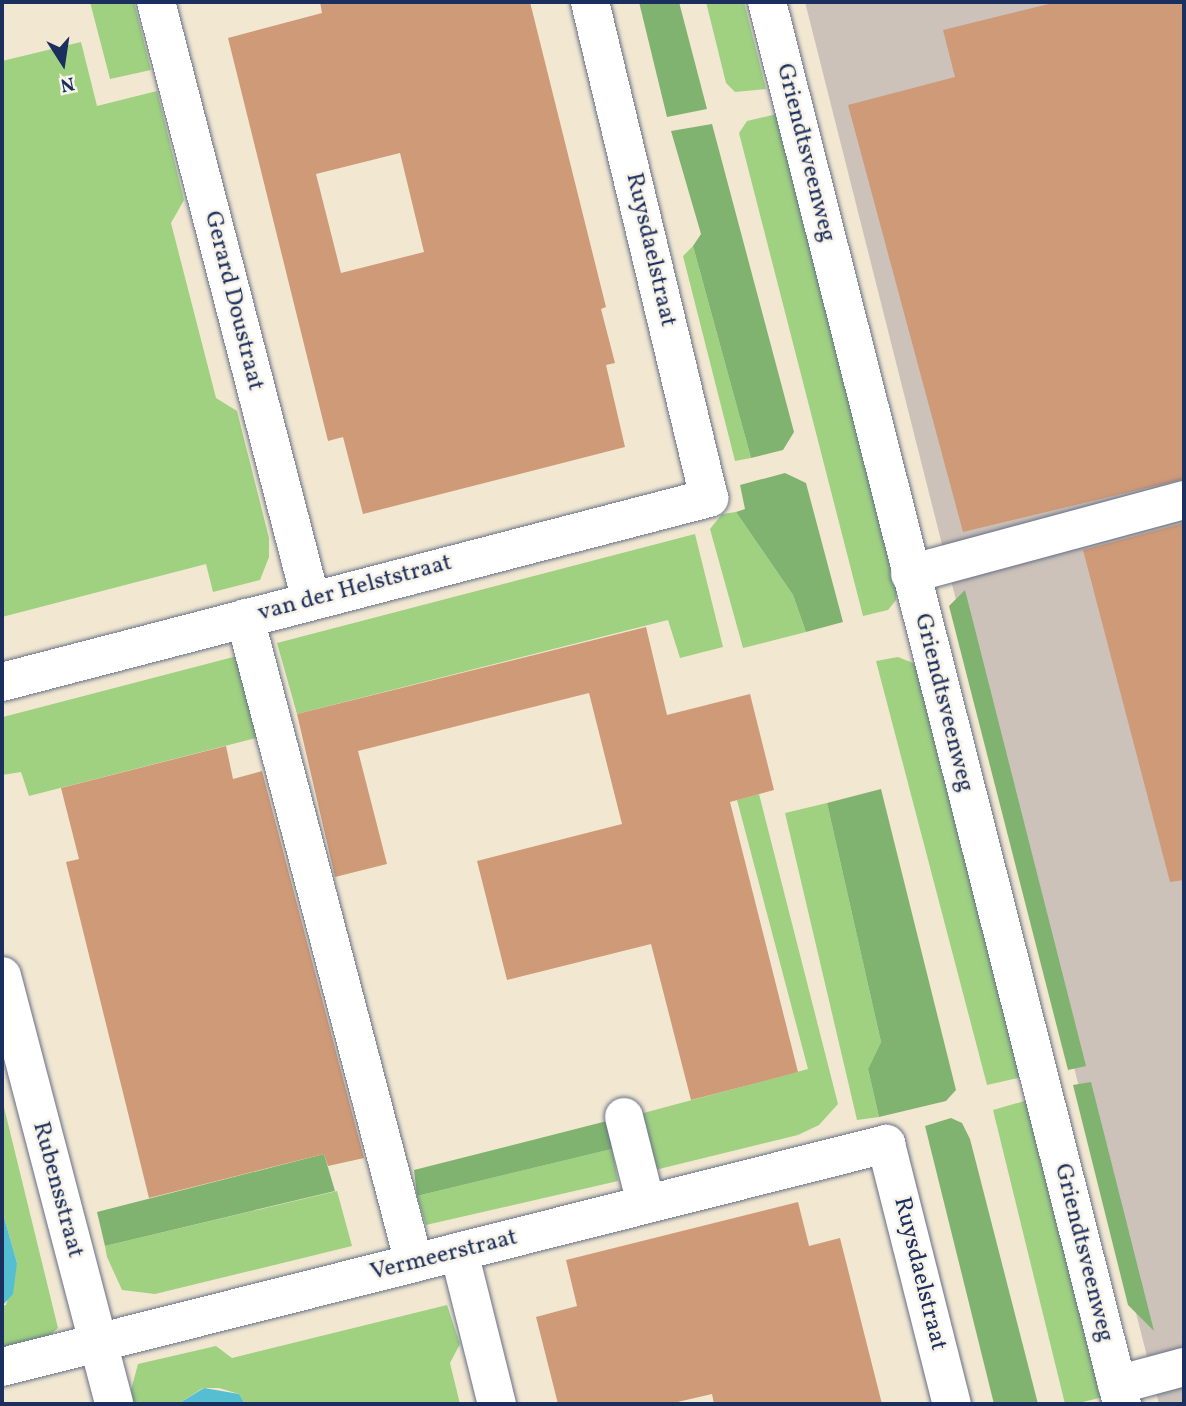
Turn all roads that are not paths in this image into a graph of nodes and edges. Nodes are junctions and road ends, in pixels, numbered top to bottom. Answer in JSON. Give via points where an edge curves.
{"nodes":[{"id":1,"x":156,"y":2,"type":"edge"},
{"id":2,"x":590,"y":2,"type":"edge"},
{"id":3,"x":767,"y":2,"type":"edge"},
{"id":4,"x":709,"y":498,"type":"joint"},
{"id":5,"x":1184,"y":500,"type":"edge"},
{"id":6,"x":911,"y":574,"type":"junction"},
{"id":7,"x":311,"y":601,"type":"junction"},
{"id":8,"x":244,"y":618,"type":"junction"},
{"id":9,"x":2,"y":682,"type":"edge"},
{"id":10,"x":4,"y":992,"type":"edge"},
{"id":11,"x":624,"y":1117,"type":"dead end"},
{"id":12,"x":886,"y":1144,"type":"joint"},
{"id":13,"x":646,"y":1204,"type":"junction"},
{"id":14,"x":459,"y":1252,"type":"junction"},
{"id":15,"x":414,"y":1263,"type":"junction"},
{"id":16,"x":99,"y":1343,"type":"junction"},
{"id":17,"x":2,"y":1367,"type":"edge"},
{"id":18,"x":1184,"y":1367,"type":"edge"},
{"id":19,"x":1120,"y":1395,"type":"edge"},
{"id":20,"x":114,"y":1404,"type":"edge"},
{"id":21,"x":497,"y":1404,"type":"edge"},
{"id":22,"x":952,"y":1404,"type":"edge"}],
"edges":[{"from":1,"to":7,"type":"street","name":"Gerard Doustraat"},
{"from":2,"to":4,"type":"street","name":"Ruysdaelstraat"},
{"from":3,"to":6,"type":"street","name":"Griendtsveenweg"},
{"from":4,"to":7,"type":"street","name":"van der Helststraat"},
{"from":5,"to":6,"type":"street"},
{"from":6,"to":19,"type":"street","name":"Griendtsveenweg"},
{"from":7,"to":8,"type":"street","name":"van der Helststraat"},
{"from":8,"to":9,"type":"street","name":"van der Helststraat"},
{"from":8,"to":15,"type":"street"},
{"from":10,"to":16,"type":"street","name":"Rubensstraat"},
{"from":11,"to":13,"type":"street"},
{"from":12,"to":13,"type":"street","name":"Vermeerstraat"},
{"from":12,"to":22,"type":"street","name":"Ruysdaelstraat"},
{"from":13,"to":14,"type":"street","name":"Vermeerstraat"},
{"from":14,"to":15,"type":"street","name":"Vermeerstraat"},
{"from":14,"to":21,"type":"street"},
{"from":15,"to":16,"type":"street","name":"Vermeerstraat"},
{"from":16,"to":17,"type":"street","name":"Vermeerstraat"},
{"from":16,"to":20,"type":"street","name":"Rubensstraat"},
{"from":18,"to":19,"type":"street"}]}
